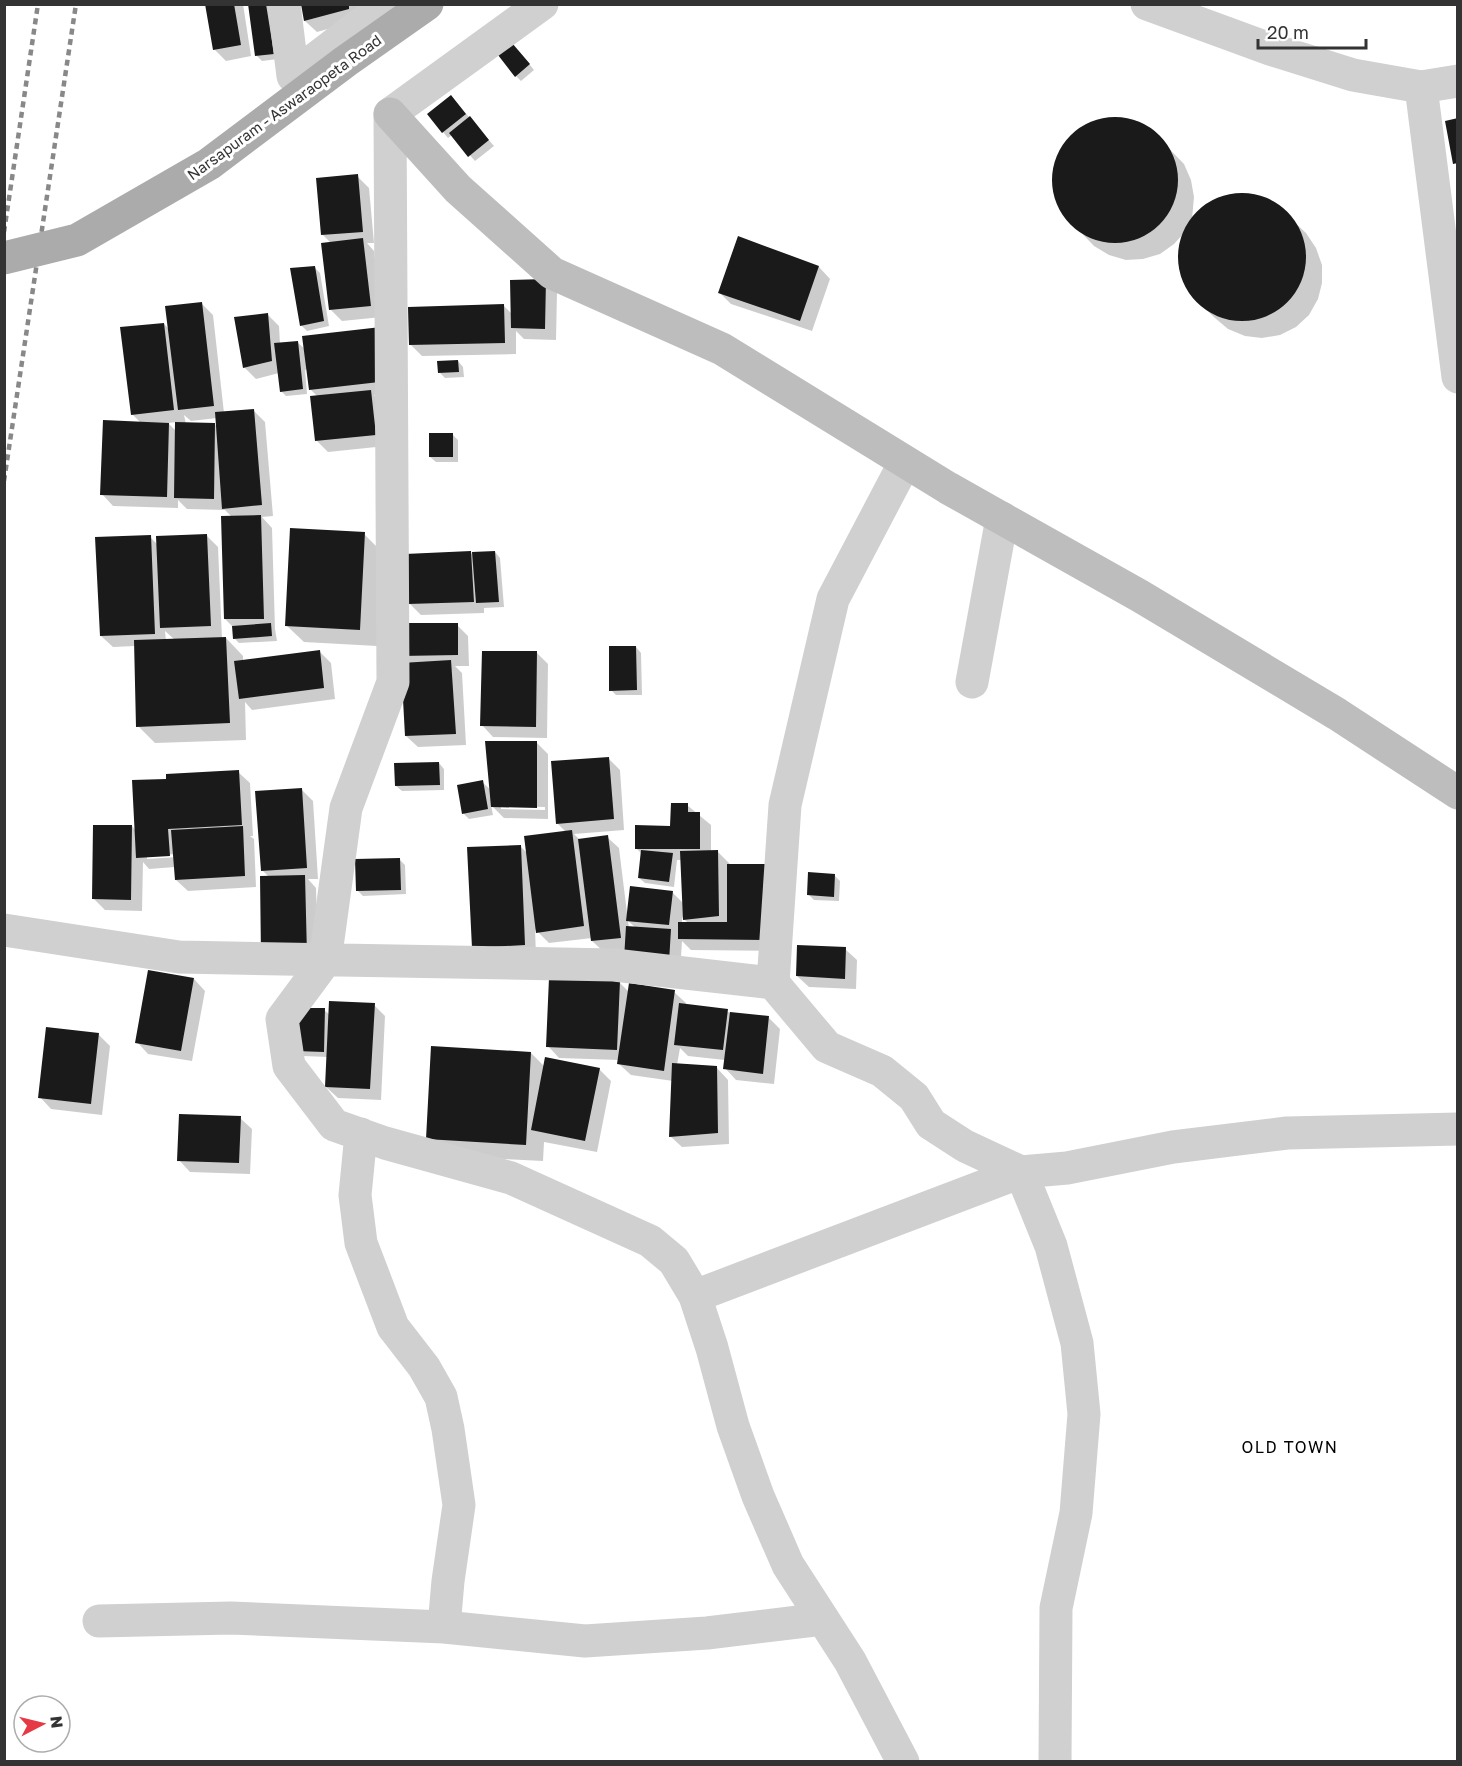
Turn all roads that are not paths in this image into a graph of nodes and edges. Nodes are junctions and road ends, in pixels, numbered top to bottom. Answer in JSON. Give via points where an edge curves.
{"nodes":[{"id":1,"x":284,"y":4,"type":"edge"},
{"id":2,"x":387,"y":4,"type":"edge"},
{"id":3,"x":427,"y":4,"type":"edge"},
{"id":4,"x":542,"y":4,"type":"edge"},
{"id":5,"x":1147,"y":4,"type":"edge"},
{"id":6,"x":1458,"y":81,"type":"edge"},
{"id":7,"x":1421,"y":87,"type":"junction"},
{"id":8,"x":390,"y":114,"type":"junction"},
{"id":9,"x":4,"y":258,"type":"edge"},
{"id":10,"x":1458,"y":377,"type":"edge"},
{"id":11,"x":905,"y":462,"type":"junction"},
{"id":12,"x":1002,"y":518,"type":"junction"},
{"id":13,"x":972,"y":682,"type":"dead end"},
{"id":14,"x":1458,"y":793,"type":"edge"},
{"id":15,"x":4,"y":930,"type":"edge"},
{"id":16,"x":325,"y":961,"type":"junction"},
{"id":17,"x":773,"y":983,"type":"junction"},
{"id":18,"x":1458,"y":1129,"type":"edge"},
{"id":19,"x":361,"y":1134,"type":"junction"},
{"id":20,"x":1021,"y":1172,"type":"junction"},
{"id":21,"x":695,"y":1296,"type":"junction"},
{"id":22,"x":823,"y":1619,"type":"junction"},
{"id":23,"x":99,"y":1620,"type":"dead end"},
{"id":24,"x":444,"y":1627,"type":"junction"},
{"id":25,"x":903,"y":1761,"type":"edge"},
{"id":26,"x":1054,"y":1761,"type":"edge"}],
"edges":[{"from":1,"to":2,"type":"street","via":[[293,76]]},
{"from":3,"to":9,"type":"main road","name":"Narsapuram - Aswaraopeta Road","bridge":true,"via":[[209,164],[77,240]]},
{"from":4,"to":8,"type":"street"},
{"from":5,"to":7,"type":"street","via":[[1353,75]]},
{"from":6,"to":7,"type":"street"},
{"from":7,"to":10,"type":"street"},
{"from":8,"to":11,"type":"street","via":[[458,189],[552,273],[722,350]]},
{"from":8,"to":16,"type":"street","via":[[393,682],[346,808]]},
{"from":11,"to":12,"type":"street"},
{"from":11,"to":17,"type":"street","via":[[833,600],[785,805]]},
{"from":12,"to":13,"type":"street"},
{"from":12,"to":14,"type":"street","via":[[1318,703]]},
{"from":15,"to":16,"type":"street","via":[[179,957]]},
{"from":16,"to":17,"type":"street","via":[[614,965]]},
{"from":16,"to":19,"type":"street","via":[[282,1019],[289,1066],[334,1125]]},
{"from":17,"to":20,"type":"street","via":[[826,1047],[882,1071],[914,1097],[932,1124],[965,1146]]},
{"from":18,"to":20,"type":"street","via":[[1287,1133]]},
{"from":19,"to":21,"type":"street","via":[[511,1178],[650,1241],[674,1261]]},
{"from":19,"to":24,"type":"street","via":[[355,1195],[361,1243],[393,1327],[441,1397],[448,1429],[459,1505]]},
{"from":20,"to":21,"type":"street"},
{"from":20,"to":26,"type":"street","via":[[1051,1246],[1077,1343],[1084,1414],[1076,1513],[1056,1608]]},
{"from":21,"to":22,"type":"street","via":[[758,1496],[788,1565]]},
{"from":22,"to":24,"type":"street","via":[[707,1633],[585,1641]]},
{"from":22,"to":25,"type":"street"},
{"from":23,"to":24,"type":"street","via":[[231,1618]]}]}
